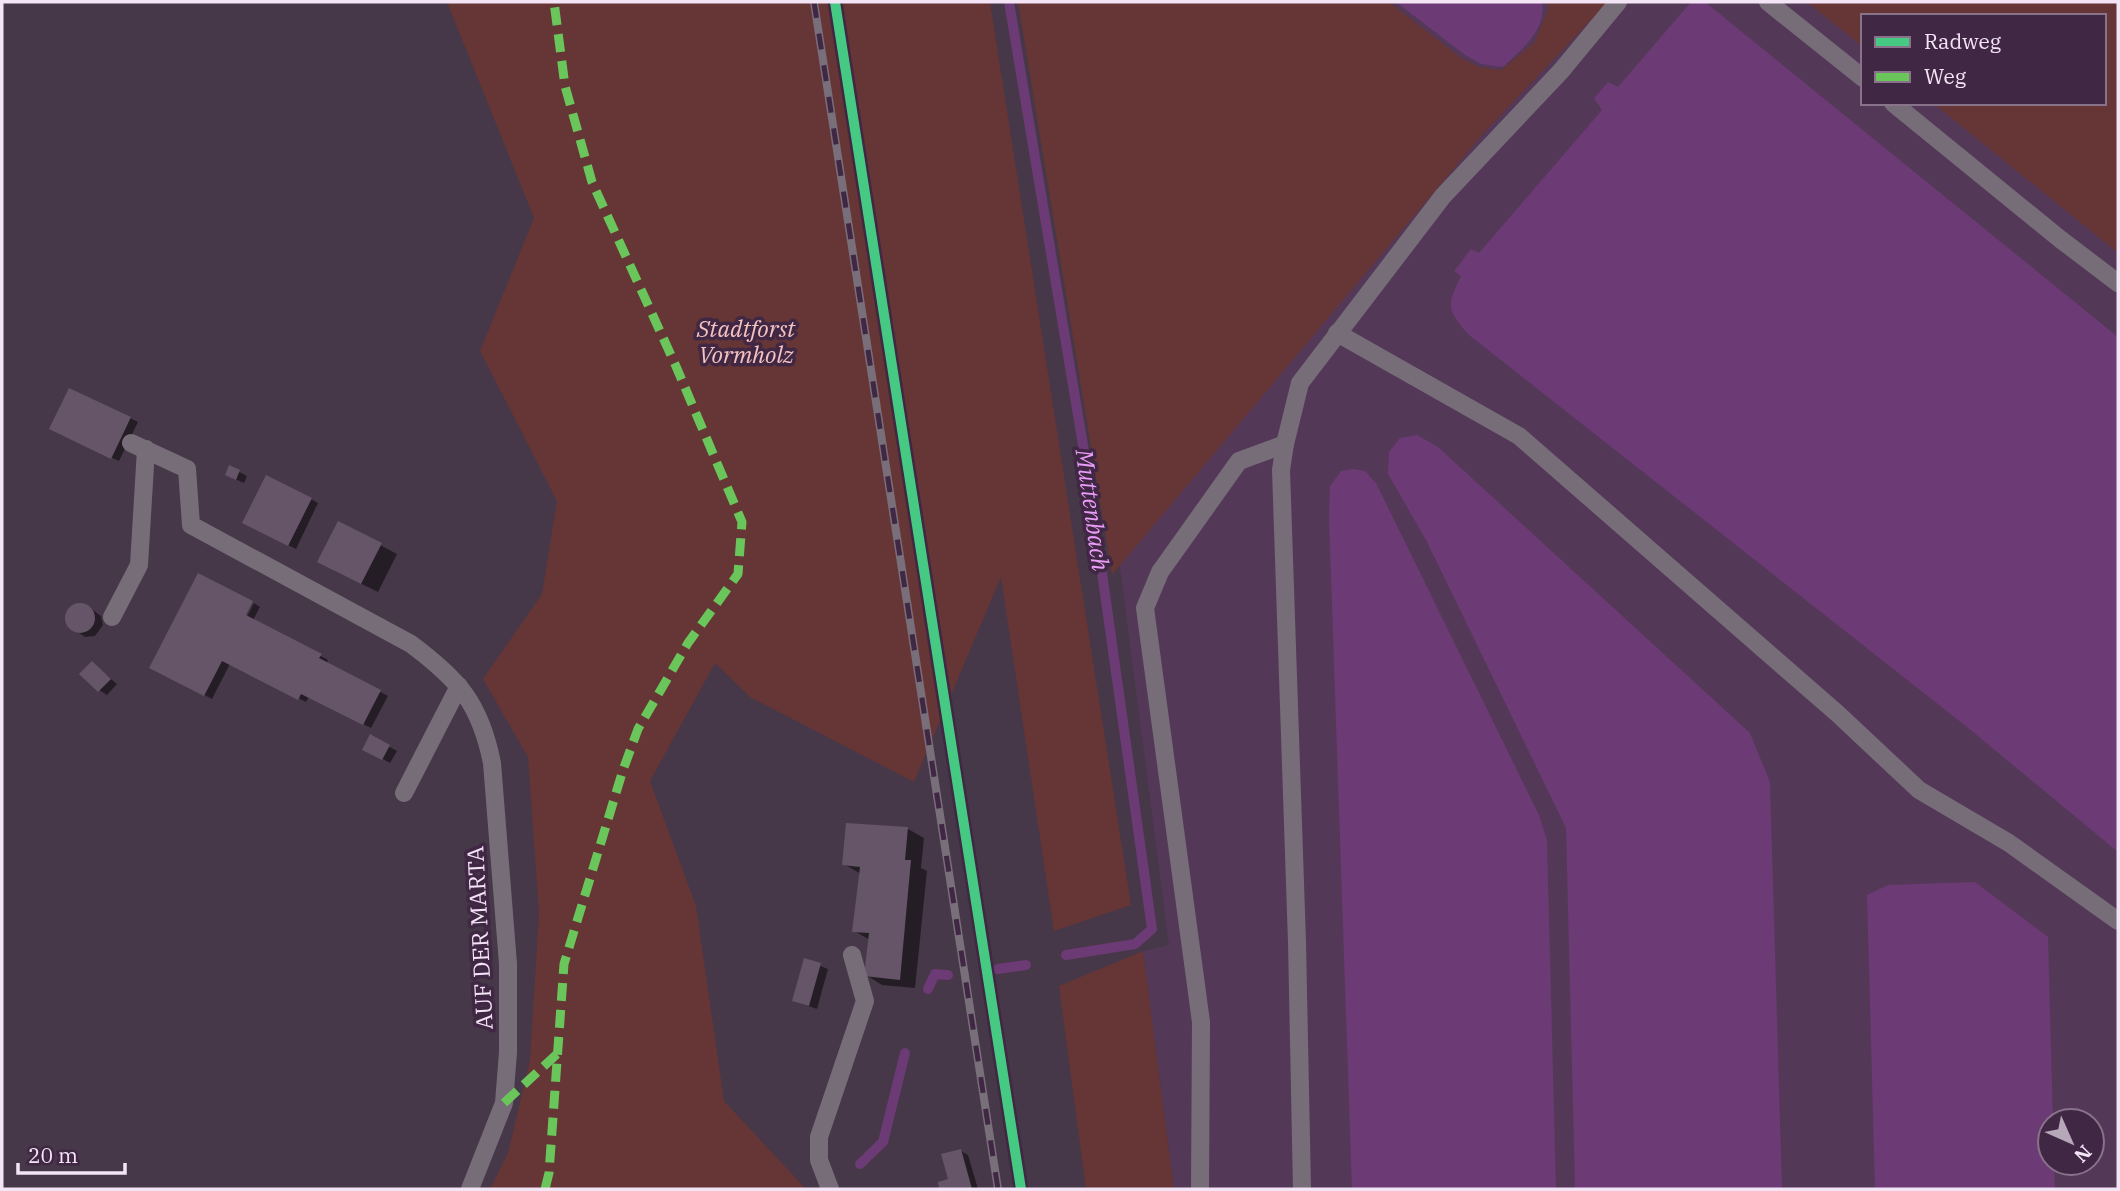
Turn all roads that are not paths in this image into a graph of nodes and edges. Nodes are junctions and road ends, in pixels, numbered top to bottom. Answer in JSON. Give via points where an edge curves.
{"nodes":[{"id":1,"x":1618,"y":2,"type":"edge"},
{"id":2,"x":1768,"y":2,"type":"edge"},
{"id":3,"x":1861,"y":76,"type":"edge"},
{"id":4,"x":1896,"y":105,"type":"edge"},
{"id":5,"x":2118,"y":283,"type":"edge"},
{"id":6,"x":1336,"y":333,"type":"junction"},
{"id":7,"x":1285,"y":444,"type":"junction"},
{"id":8,"x":112,"y":617,"type":"dead end"},
{"id":9,"x":459,"y":686,"type":"junction"},
{"id":10,"x":404,"y":793,"type":"dead end"},
{"id":11,"x":2118,"y":921,"type":"edge"},
{"id":12,"x":852,"y":956,"type":"dead end"},
{"id":13,"x":470,"y":1189,"type":"edge"},
{"id":14,"x":830,"y":1189,"type":"edge"},
{"id":15,"x":1200,"y":1189,"type":"edge"},
{"id":16,"x":1302,"y":1189,"type":"edge"}],
"edges":[{"from":1,"to":6,"type":"lane","via":[[1561,71],[1443,196]]},
{"from":2,"to":3,"type":"lane"},
{"from":4,"to":5,"type":"lane"},
{"from":6,"to":7,"type":"lane","via":[[1300,383]]},
{"from":6,"to":11,"type":"lane","via":[[1519,436],[1919,790],[2009,843]]},
{"from":7,"to":15,"type":"lane","via":[[1239,461],[1160,572],[1145,608],[1201,1022]]},
{"from":7,"to":16,"type":"lane","via":[[1281,470]]},
{"from":8,"to":9,"type":"lane","name":"AUF DER MARTA","via":[[139,565],[139,446],[187,468],[191,526],[411,644]]},
{"from":9,"to":10,"type":"lane"},
{"from":9,"to":13,"type":"lane","name":"AUF DER MARTA","via":[[486,732],[492,763],[508,964],[504,1102]]},
{"from":12,"to":14,"type":"lane","via":[[865,1001],[819,1137],[818,1160]]}]}
